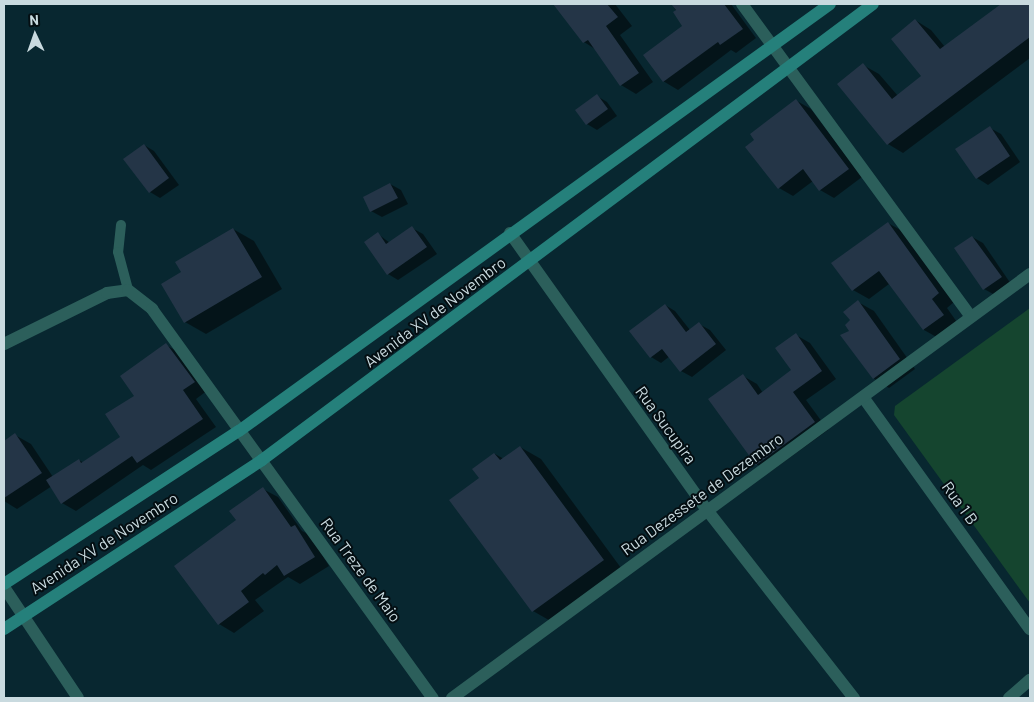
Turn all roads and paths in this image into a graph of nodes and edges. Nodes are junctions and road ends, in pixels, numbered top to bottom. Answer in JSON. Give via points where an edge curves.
{"nodes":[{"id":1,"x":742,"y":4,"type":"edge"},
{"id":2,"x":830,"y":4,"type":"edge"},
{"id":3,"x":873,"y":4,"type":"edge"},
{"id":4,"x":773,"y":44,"type":"junction"},
{"id":5,"x":789,"y":65,"type":"junction"},
{"id":6,"x":121,"y":225,"type":"dead end"},
{"id":7,"x":510,"y":233,"type":"junction"},
{"id":8,"x":529,"y":262,"type":"junction"},
{"id":9,"x":1030,"y":274,"type":"edge"},
{"id":10,"x":128,"y":290,"type":"junction"},
{"id":11,"x":970,"y":316,"type":"junction"},
{"id":12,"x":4,"y":344,"type":"edge"},
{"id":13,"x":863,"y":397,"type":"junction"},
{"id":14,"x":240,"y":431,"type":"junction"},
{"id":15,"x":262,"y":460,"type":"junction"},
{"id":16,"x":706,"y":510,"type":"junction"},
{"id":17,"x":4,"y":586,"type":"edge"},
{"id":18,"x":22,"y":616,"type":"junction"},
{"id":19,"x":4,"y":629,"type":"edge"},
{"id":20,"x":1030,"y":629,"type":"edge"},
{"id":21,"x":1030,"y":680,"type":"edge"},
{"id":22,"x":78,"y":698,"type":"edge"},
{"id":23,"x":433,"y":698,"type":"edge"},
{"id":24,"x":452,"y":698,"type":"edge"},
{"id":25,"x":854,"y":698,"type":"edge"},
{"id":26,"x":1009,"y":698,"type":"edge"}],
"edges":[{"from":1,"to":4,"type":"street"},
{"from":2,"to":4,"type":"main road","name":"Avenida XV de Novembro"},
{"from":3,"to":5,"type":"main road","name":"Avenida XV de Novembro"},
{"from":4,"to":5,"type":"street"},
{"from":4,"to":7,"type":"main road","name":"Avenida XV de Novembro"},
{"from":5,"to":8,"type":"main road","name":"Avenida XV de Novembro"},
{"from":5,"to":11,"type":"street"},
{"from":6,"to":10,"type":"lane","via":[[118,252]]},
{"from":7,"to":8,"type":"street","name":"Rua Sucupira"},
{"from":7,"to":14,"type":"main road","name":"Avenida XV de Novembro"},
{"from":8,"to":15,"type":"main road","name":"Avenida XV de Novembro"},
{"from":8,"to":16,"type":"street","name":"Rua Sucupira"},
{"from":9,"to":11,"type":"street","name":"Rua Dezessete de Dezembro"},
{"from":10,"to":12,"type":"street","via":[[107,293]]},
{"from":10,"to":14,"type":"street","name":"Rua Treze de Maio","via":[[152,309]]},
{"from":11,"to":13,"type":"street","name":"Rua Dezessete de Dezembro"},
{"from":13,"to":16,"type":"street","name":"Rua Dezessete de Dezembro"},
{"from":13,"to":20,"type":"street","name":"Rua 1 B"},
{"from":14,"to":15,"type":"street","name":"Rua Treze de Maio"},
{"from":14,"to":17,"type":"main road","name":"Avenida XV de Novembro"},
{"from":15,"to":18,"type":"main road","name":"Avenida XV de Novembro"},
{"from":15,"to":23,"type":"street","name":"Rua Treze de Maio"},
{"from":16,"to":24,"type":"street","name":"Rua Dezessete de Dezembro"},
{"from":16,"to":25,"type":"street","name":"Rua Sucupira"},
{"from":17,"to":18,"type":"street"},
{"from":18,"to":19,"type":"main road","name":"Avenida XV de Novembro"},
{"from":18,"to":22,"type":"street"},
{"from":21,"to":26,"type":"street"}]}
